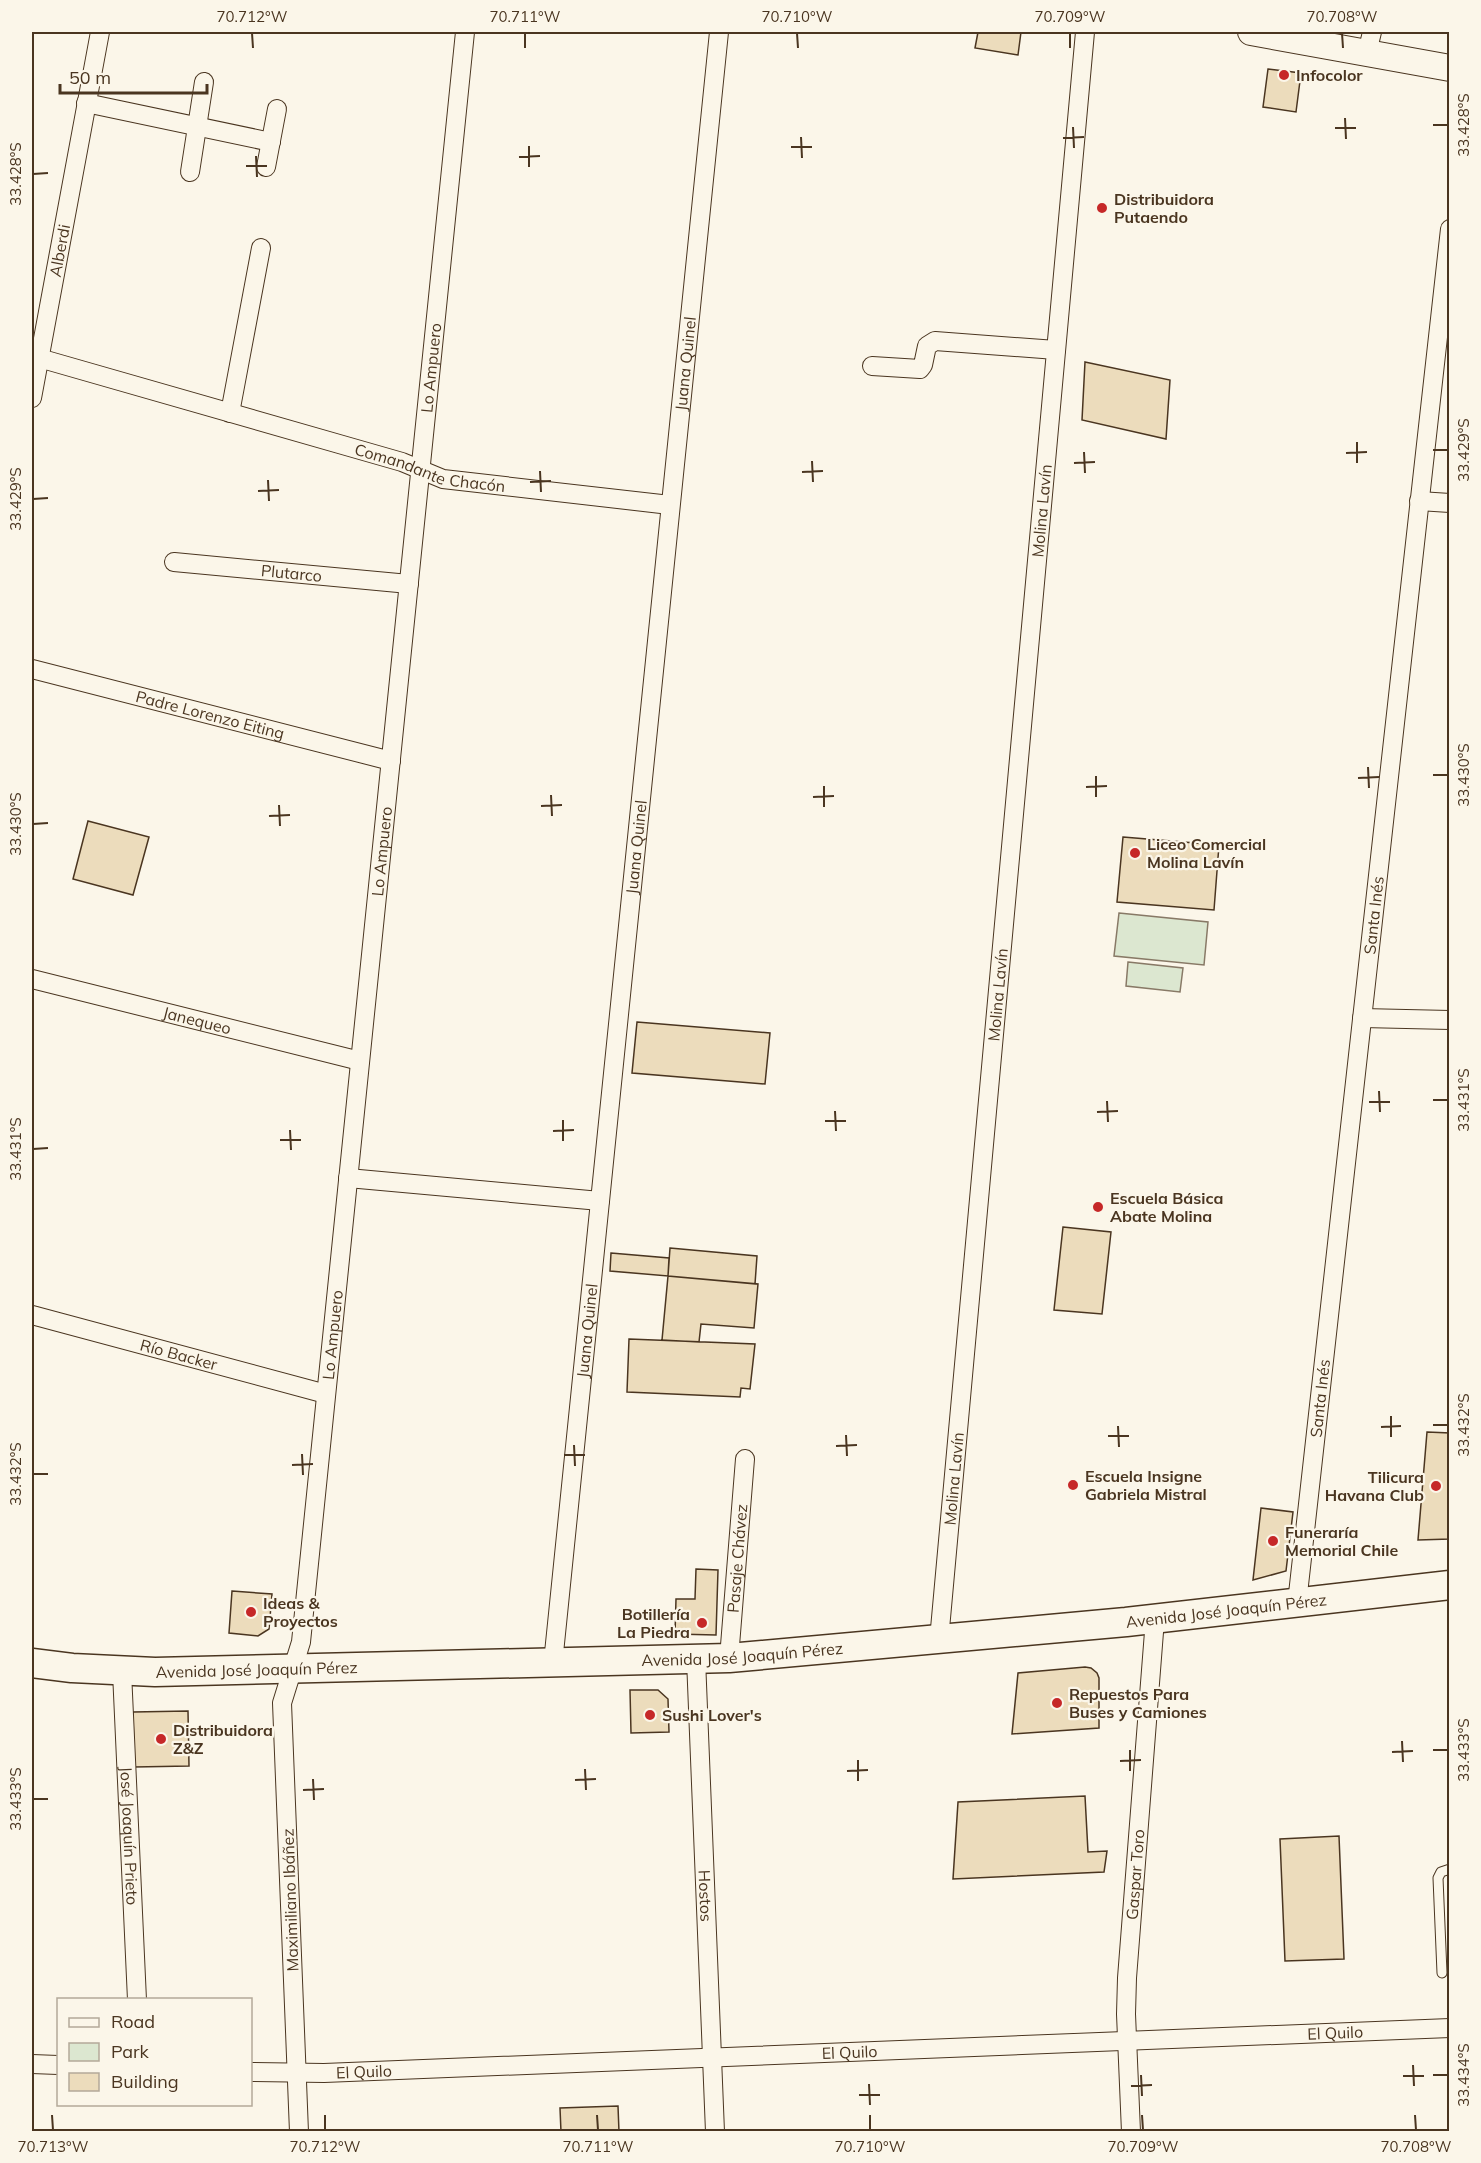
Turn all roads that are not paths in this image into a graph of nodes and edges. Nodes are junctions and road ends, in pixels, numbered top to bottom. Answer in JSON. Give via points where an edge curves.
{"nodes":[{"id":1,"x":100,"y":32,"type":"edge"},
{"id":2,"x":465,"y":32,"type":"edge"},
{"id":3,"x":719,"y":32,"type":"edge"},
{"id":4,"x":1085,"y":32,"type":"edge"},
{"id":5,"x":1251,"y":32,"type":"edge"},
{"id":6,"x":1369,"y":42,"type":"edge"},
{"id":7,"x":1449,"y":68,"type":"edge"},
{"id":8,"x":204,"y":82,"type":"dead end"},
{"id":9,"x":87,"y":103,"type":"junction"},
{"id":10,"x":277,"y":109,"type":"dead end"},
{"id":11,"x":197,"y":126,"type":"junction"},
{"id":12,"x":271,"y":142,"type":"junction"},
{"id":13,"x":266,"y":167,"type":"dead end"},
{"id":14,"x":190,"y":172,"type":"dead end"},
{"id":15,"x":1449,"y":229,"type":"edge"},
{"id":16,"x":261,"y":248,"type":"dead end"},
{"id":17,"x":1056,"y":350,"type":"junction"},
{"id":18,"x":35,"y":357,"type":"edge"},
{"id":19,"x":872,"y":366,"type":"dead end"},
{"id":20,"x":32,"y":398,"type":"edge"},
{"id":21,"x":230,"y":413,"type":"junction"},
{"id":22,"x":421,"y":470,"type":"junction"},
{"id":23,"x":1419,"y":501,"type":"junction"},
{"id":24,"x":1449,"y":503,"type":"edge"},
{"id":25,"x":670,"y":505,"type":"junction"},
{"id":26,"x":174,"y":562,"type":"dead end"},
{"id":27,"x":409,"y":584,"type":"junction"},
{"id":28,"x":32,"y":669,"type":"edge"},
{"id":29,"x":391,"y":761,"type":"junction"},
{"id":30,"x":32,"y":979,"type":"edge"},
{"id":31,"x":1362,"y":1018,"type":"junction"},
{"id":32,"x":1449,"y":1020,"type":"edge"},
{"id":33,"x":360,"y":1061,"type":"junction"},
{"id":34,"x":348,"y":1178,"type":"junction"},
{"id":35,"x":600,"y":1201,"type":"junction"},
{"id":36,"x":32,"y":1316,"type":"edge"},
{"id":37,"x":326,"y":1394,"type":"junction"},
{"id":38,"x":745,"y":1459,"type":"dead end"},
{"id":39,"x":1449,"y":1585,"type":"edge"},
{"id":40,"x":1297,"y":1603,"type":"junction"},
{"id":41,"x":1155,"y":1619,"type":"junction"},
{"id":42,"x":939,"y":1640,"type":"junction"},
{"id":43,"x":729,"y":1658,"type":"junction"},
{"id":44,"x":696,"y":1659,"type":"junction"},
{"id":45,"x":32,"y":1663,"type":"edge"},
{"id":46,"x":553,"y":1663,"type":"junction"},
{"id":47,"x":291,"y":1670,"type":"junction"},
{"id":48,"x":122,"y":1672,"type":"junction"},
{"id":49,"x":1449,"y":1869,"type":"edge"},
{"id":50,"x":1442,"y":1972,"type":"dead end"},
{"id":51,"x":137,"y":1998,"type":"edge"},
{"id":52,"x":1449,"y":2028,"type":"edge"},
{"id":53,"x":1128,"y":2041,"type":"junction"},
{"id":54,"x":712,"y":2058,"type":"junction"},
{"id":55,"x":32,"y":2064,"type":"edge"},
{"id":56,"x":57,"y":2065,"type":"edge"},
{"id":57,"x":252,"y":2072,"type":"edge"},
{"id":58,"x":297,"y":2074,"type":"junction"},
{"id":59,"x":299,"y":2132,"type":"edge"},
{"id":60,"x":715,"y":2132,"type":"edge"},
{"id":61,"x":1131,"y":2132,"type":"edge"}],
"edges":[{"from":1,"to":9,"type":"street","name":"Alberdi"},
{"from":2,"to":22,"type":"street","name":"Lo Ampuero"},
{"from":3,"to":25,"type":"street","name":"Juana Quinel"},
{"from":4,"to":17,"type":"street","name":"Molina Lavín"},
{"from":5,"to":6,"type":"main road"},
{"from":6,"to":7,"type":"main road"},
{"from":8,"to":11,"type":"street"},
{"from":9,"to":11,"type":"street"},
{"from":9,"to":18,"type":"street","name":"Alberdi"},
{"from":10,"to":12,"type":"street"},
{"from":11,"to":12,"type":"street"},
{"from":11,"to":14,"type":"street"},
{"from":12,"to":13,"type":"street"},
{"from":15,"to":23,"type":"street","name":"Santa Inés"},
{"from":16,"to":21,"type":"street"},
{"from":17,"to":19,"type":"street","via":[[935,341],[927,346],[920,369]]},
{"from":17,"to":42,"type":"street","name":"Molina Lavín"},
{"from":18,"to":20,"type":"street","name":"Alberdi"},
{"from":18,"to":21,"type":"street","name":"Comandante Chacón"},
{"from":21,"to":22,"type":"street","name":"Comandante Chacón"},
{"from":22,"to":25,"type":"street","name":"Comandante Chacón","via":[[443,479]]},
{"from":22,"to":27,"type":"street","name":"Lo Ampuero"},
{"from":23,"to":24,"type":"street"},
{"from":23,"to":31,"type":"street","name":"Santa Inés"},
{"from":25,"to":35,"type":"street","name":"Juana Quinel"},
{"from":26,"to":27,"type":"street","name":"Plutarco"},
{"from":27,"to":29,"type":"street","name":"Lo Ampuero"},
{"from":28,"to":29,"type":"street","name":"Padre Lorenzo Eiting"},
{"from":29,"to":33,"type":"street","name":"Lo Ampuero"},
{"from":30,"to":33,"type":"street","name":"Janequeo"},
{"from":31,"to":32,"type":"street"},
{"from":31,"to":40,"type":"street","name":"Santa Inés"},
{"from":33,"to":34,"type":"street","name":"Lo Ampuero"},
{"from":34,"to":35,"type":"street"},
{"from":34,"to":37,"type":"street","name":"Lo Ampuero"},
{"from":35,"to":46,"type":"street","name":"Juana Quinel"},
{"from":36,"to":37,"type":"street","name":"Río Backer"},
{"from":37,"to":47,"type":"street","name":"Lo Ampuero","via":[[301,1641]]},
{"from":38,"to":43,"type":"street","name":"Pasaje Chávez"},
{"from":39,"to":40,"type":"main road","name":"Avenida José Joaquín Pérez"},
{"from":40,"to":41,"type":"main road","name":"Avenida José Joaquín Pérez"},
{"from":41,"to":42,"type":"main road","name":"Avenida José Joaquín Pérez"},
{"from":41,"to":53,"type":"street","name":"Gaspar Toro","via":[[1127,1978]]},
{"from":42,"to":43,"type":"main road","name":"Avenida José Joaquín Pérez"},
{"from":43,"to":44,"type":"main road","name":"Avenida José Joaquín Pérez"},
{"from":44,"to":46,"type":"main road","name":"Avenida José Joaquín Pérez"},
{"from":44,"to":54,"type":"street","name":"Hostos"},
{"from":45,"to":48,"type":"main road","name":"Avenida José Joaquín Pérez"},
{"from":46,"to":47,"type":"main road","name":"Avenida José Joaquín Pérez"},
{"from":47,"to":48,"type":"main road","name":"Avenida José Joaquín Pérez"},
{"from":47,"to":58,"type":"street","name":"Maximiliano Ibáñez","via":[[282,1703]]},
{"from":48,"to":51,"type":"street","name":"José Joaquín Prieto"},
{"from":49,"to":50,"type":"lane","via":[[1438,1878]]},
{"from":52,"to":53,"type":"street","name":"El Quilo"},
{"from":53,"to":54,"type":"street","name":"El Quilo"},
{"from":53,"to":61,"type":"street","name":"Gaspar Toro"},
{"from":54,"to":58,"type":"street","name":"El Quilo"},
{"from":54,"to":60,"type":"street","name":"Hostos"},
{"from":55,"to":56,"type":"street"},
{"from":57,"to":58,"type":"street","name":"El Quilo"},
{"from":58,"to":59,"type":"street","name":"Maximiliano Ibáñez"}]}
